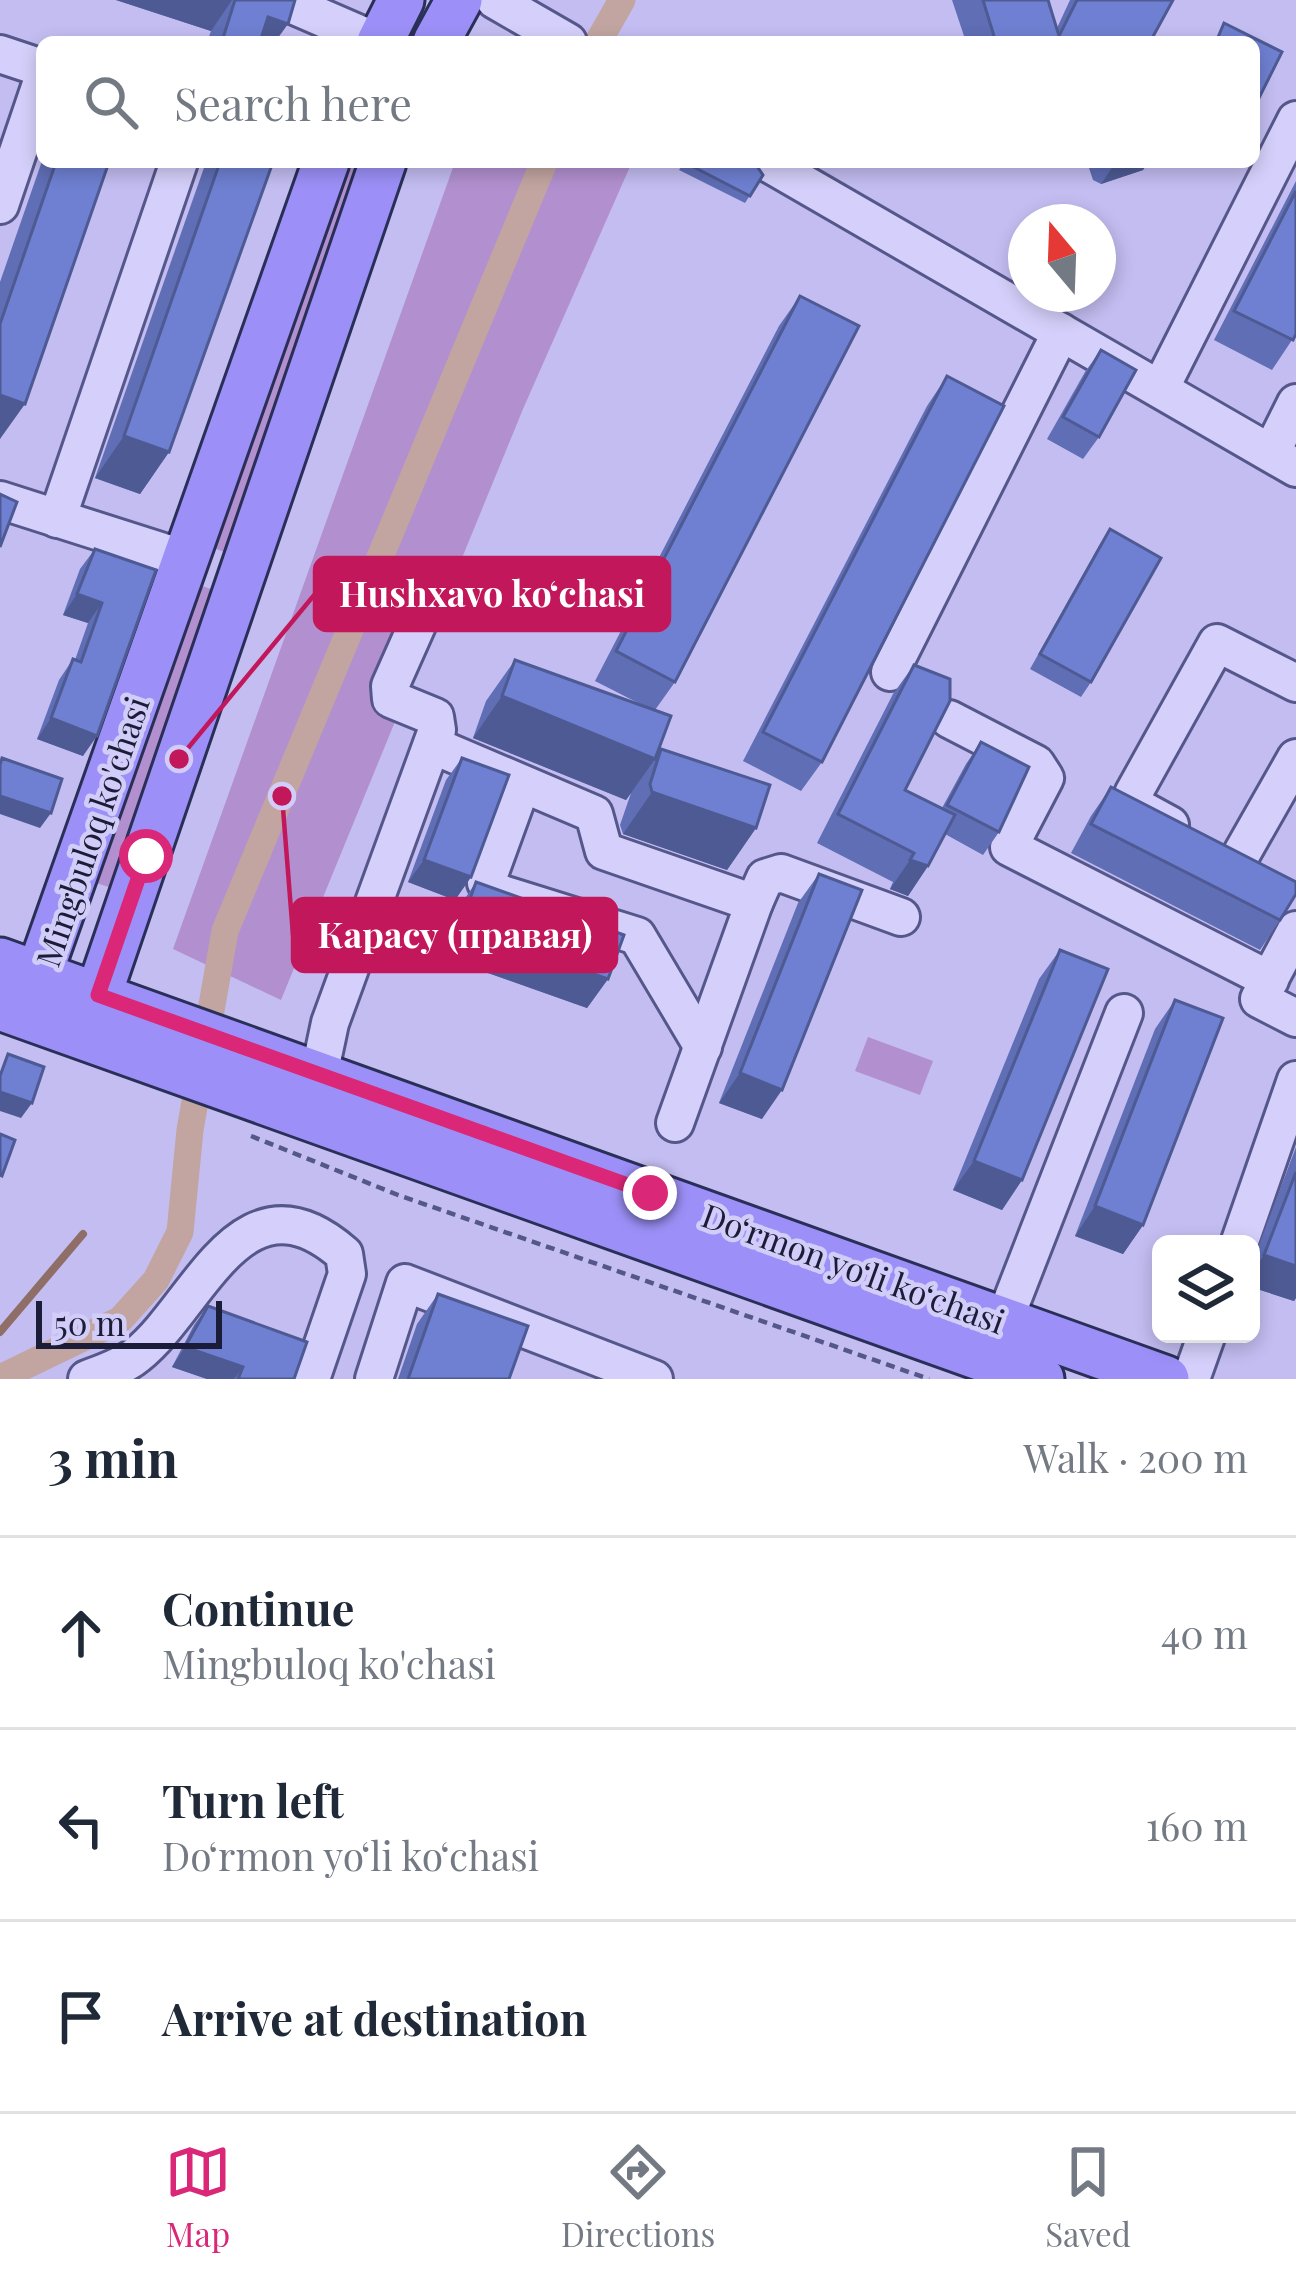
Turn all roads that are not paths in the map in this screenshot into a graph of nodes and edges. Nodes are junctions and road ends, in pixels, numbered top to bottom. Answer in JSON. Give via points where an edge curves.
{"nodes":[{"id":1,"x":281,"y":0,"type":"edge"},
{"id":2,"x":401,"y":0,"type":"edge"},
{"id":3,"x":459,"y":0,"type":"edge"},
{"id":4,"x":495,"y":0,"type":"edge"},
{"id":5,"x":555,"y":34,"type":"edge"},
{"id":6,"x":365,"y":36,"type":"edge"},
{"id":7,"x":382,"y":36,"type":"edge"},
{"id":8,"x":439,"y":36,"type":"edge"},
{"id":9,"x":0,"y":54,"type":"edge"},
{"id":10,"x":36,"y":66,"type":"edge"},
{"id":11,"x":36,"y":99,"type":"edge"},
{"id":12,"x":1296,"y":120,"type":"edge"},
{"id":13,"x":177,"y":168,"type":"edge"},
{"id":14,"x":324,"y":168,"type":"edge"},
{"id":15,"x":381,"y":168,"type":"edge"},
{"id":16,"x":776,"y":168,"type":"edge"},
{"id":17,"x":0,"y":205,"type":"edge"},
{"id":18,"x":1061,"y":332,"type":"junction"},
{"id":19,"x":1160,"y":389,"type":"junction"},
{"id":20,"x":1296,"y":403,"type":"edge"},
{"id":21,"x":1284,"y":460,"type":"edge"},
{"id":22,"x":0,"y":500,"type":"edge"},
{"id":23,"x":57,"y":519,"type":"junction"},
{"id":24,"x":184,"y":559,"type":"junction"},
{"id":25,"x":240,"y":579,"type":"junction"},
{"id":26,"x":422,"y":614,"type":"dead end"},
{"id":27,"x":890,"y":673,"type":"dead end"},
{"id":28,"x":1296,"y":683,"type":"edge"},
{"id":29,"x":949,"y":719,"type":"edge"},
{"id":30,"x":432,"y":746,"type":"junction"},
{"id":31,"x":1296,"y":758,"type":"edge"},
{"id":32,"x":522,"y":784,"type":"junction"},
{"id":33,"x":1238,"y":860,"type":"junction"},
{"id":34,"x":1277,"y":880,"type":"edge"},
{"id":35,"x":754,"y":903,"type":"junction"},
{"id":36,"x":901,"y":917,"type":"dead end"},
{"id":37,"x":1296,"y":930,"type":"edge"},
{"id":38,"x":19,"y":967,"type":"edge"},
{"id":39,"x":1270,"y":980,"type":"junction"},
{"id":40,"x":98,"y":995,"type":"junction"},
{"id":41,"x":2,"y":1012,"type":"edge"},
{"id":42,"x":1124,"y":1013,"type":"dead end"},
{"id":43,"x":1296,"y":1018,"type":"edge"},
{"id":44,"x":54,"y":1026,"type":"junction"},
{"id":45,"x":703,"y":1046,"type":"junction"},
{"id":46,"x":176,"y":1047,"type":"junction"},
{"id":47,"x":319,"y":1075,"type":"junction"},
{"id":48,"x":1296,"y":1080,"type":"edge"},
{"id":49,"x":235,"y":1088,"type":"junction"},
{"id":50,"x":675,"y":1124,"type":"dead end"},
{"id":51,"x":1242,"y":1235,"type":"edge"},
{"id":52,"x":1004,"y":1321,"type":"junction"},
{"id":53,"x":1204,"y":1343,"type":"edge"},
{"id":54,"x":87,"y":1379,"type":"edge"},
{"id":55,"x":311,"y":1379,"type":"edge"},
{"id":56,"x":374,"y":1379,"type":"edge"},
{"id":57,"x":654,"y":1379,"type":"edge"},
{"id":58,"x":1041,"y":1379,"type":"edge"},
{"id":59,"x":1166,"y":1379,"type":"edge"},
{"id":60,"x":1191,"y":1379,"type":"edge"}],
"edges":[{"from":1,"to":6,"type":"street"},
{"from":2,"to":7,"type":"main road"},
{"from":3,"to":8,"type":"main road"},
{"from":4,"to":5,"type":"street"},
{"from":9,"to":10,"type":"street"},
{"from":11,"to":17,"type":"street"},
{"from":12,"to":19,"type":"street"},
{"from":13,"to":23,"type":"street"},
{"from":14,"to":24,"type":"main road","name":"Mingbuloq ko'chasi"},
{"from":15,"to":25,"type":"main road","name":"Mingbuloq ko'chasi"},
{"from":16,"to":18,"type":"street"},
{"from":18,"to":19,"type":"street"},
{"from":18,"to":27,"type":"street"},
{"from":19,"to":21,"type":"street"},
{"from":20,"to":21,"type":"street"},
{"from":22,"to":23,"type":"street"},
{"from":23,"to":24,"type":"street"},
{"from":24,"to":25,"type":"main road"},
{"from":24,"to":38,"type":"main road","name":"Mingbuloq ko'chasi"},
{"from":25,"to":40,"type":"main road","name":"Mingbuloq ko'chasi"},
{"from":26,"to":30,"type":"street","via":[[390,686],[391,699],[435,717]]},
{"from":28,"to":33,"type":"street","via":[[1217,643],[1133,794],[1137,807]]},
{"from":29,"to":39,"type":"street","via":[[1036,764],[1045,778],[1009,847]]},
{"from":30,"to":32,"type":"street"},
{"from":30,"to":47,"type":"street","via":[[330,1023]]},
{"from":31,"to":33,"type":"street"},
{"from":32,"to":35,"type":"street","via":[[594,814],[604,851]]},
{"from":32,"to":45,"type":"street","via":[[486,883],[637,936]]},
{"from":33,"to":34,"type":"street"},
{"from":35,"to":36,"type":"street","via":[[766,878],[781,873]]},
{"from":35,"to":45,"type":"street"},
{"from":37,"to":39,"type":"street"},
{"from":38,"to":40,"type":"main road","name":"Do‘rmon yo‘li ko‘chasi"},
{"from":38,"to":44,"type":"main road","name":"Mingbuloq ko'chasi"},
{"from":39,"to":43,"type":"street","via":[[1259,999]]},
{"from":40,"to":44,"type":"main road","name":"Mingbuloq ko'chasi"},
{"from":40,"to":46,"type":"main road","name":"Do‘rmon yo‘li ko‘chasi"},
{"from":41,"to":44,"type":"main road","name":"Do‘rmon yo‘li ko‘chasi"},
{"from":42,"to":52,"type":"street"},
{"from":44,"to":46,"type":"main road","name":"Do‘rmon yo‘li ko‘chasi"},
{"from":45,"to":50,"type":"street"},
{"from":46,"to":49,"type":"main road","name":"Do‘rmon yo‘li ko‘chasi"},
{"from":47,"to":49,"type":"main road","name":"Do‘rmon yo‘li ko‘chasi"},
{"from":47,"to":52,"type":"main road","name":"Do‘rmon yo‘li ko‘chasi"},
{"from":48,"to":51,"type":"street"},
{"from":49,"to":58,"type":"main road","name":"Do‘rmon yo‘li ko‘chasi"},
{"from":52,"to":59,"type":"main road","name":"Do‘rmon yo‘li ko‘chasi"},
{"from":53,"to":60,"type":"street"},
{"from":54,"to":55,"type":"street","via":[[138,1355],[232,1242],[288,1228],[344,1254],[346,1274]]},
{"from":56,"to":57,"type":"street","via":[[405,1283]]}]}
